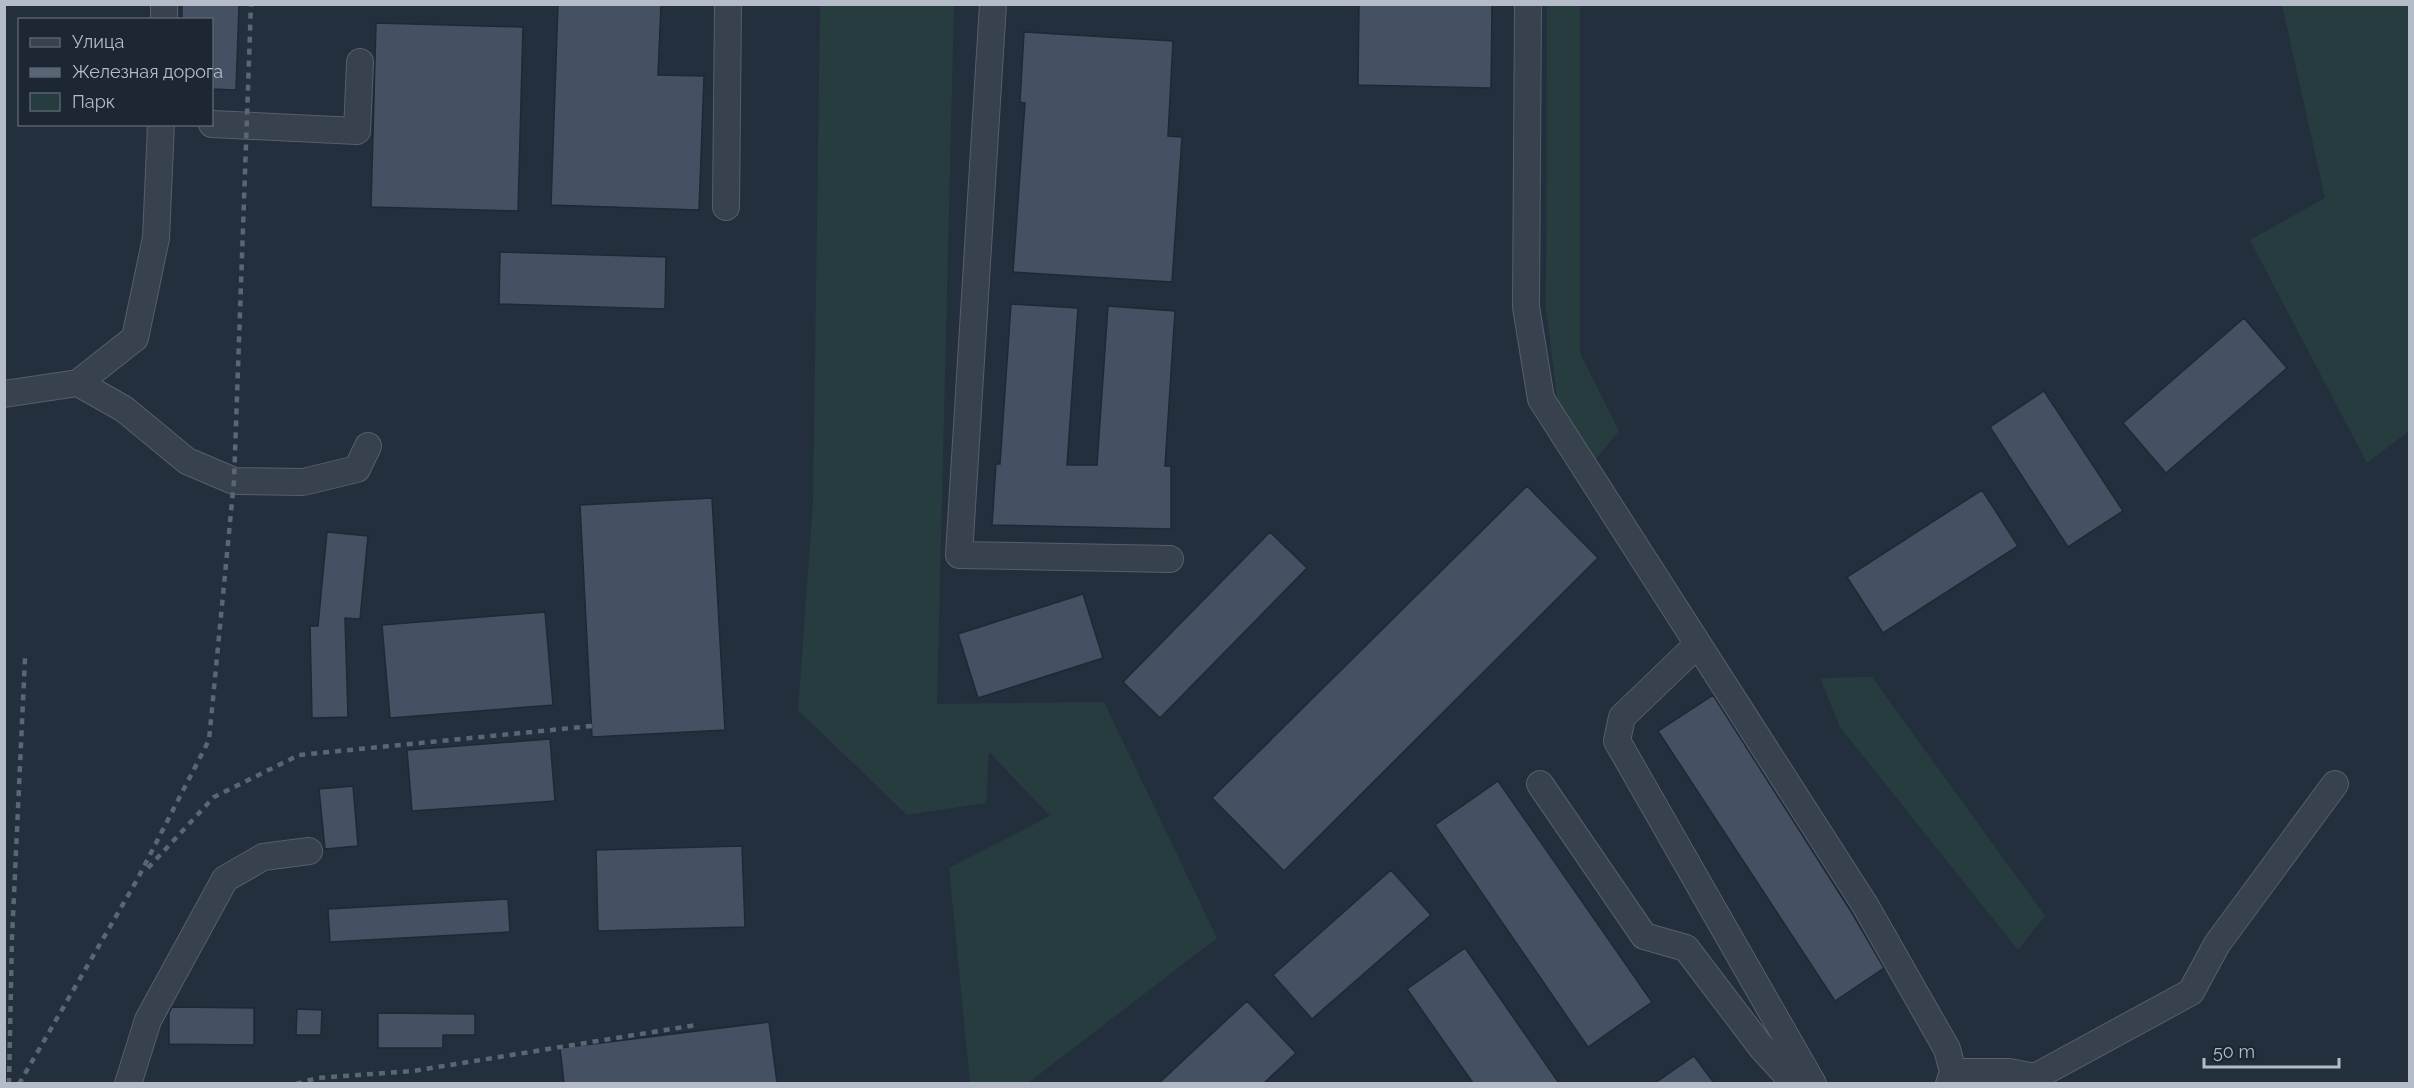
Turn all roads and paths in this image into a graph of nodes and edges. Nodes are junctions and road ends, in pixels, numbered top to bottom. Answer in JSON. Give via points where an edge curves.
{"nodes":[{"id":1,"x":728,"y":4,"type":"edge"},
{"id":2,"x":993,"y":4,"type":"edge"},
{"id":3,"x":1528,"y":4,"type":"edge"},
{"id":4,"x":360,"y":62,"type":"dead end"},
{"id":5,"x":213,"y":124,"type":"edge"},
{"id":6,"x":161,"y":126,"type":"edge"},
{"id":7,"x":726,"y":207,"type":"dead end"},
{"id":8,"x":78,"y":383,"type":"junction"},
{"id":9,"x":4,"y":394,"type":"edge"},
{"id":10,"x":368,"y":446,"type":"dead end"},
{"id":11,"x":1170,"y":559,"type":"dead end"},
{"id":12,"x":1698,"y":644,"type":"junction"},
{"id":13,"x":1540,"y":784,"type":"dead end"},
{"id":14,"x":2335,"y":784,"type":"dead end"},
{"id":15,"x":309,"y":851,"type":"dead end"},
{"id":16,"x":1951,"y":1078,"type":"edge"},
{"id":17,"x":128,"y":1083,"type":"edge"},
{"id":18,"x":1795,"y":1083,"type":"edge"},
{"id":19,"x":1813,"y":1083,"type":"edge"}],
"edges":[{"from":1,"to":7,"type":"street"},
{"from":2,"to":11,"type":"street","via":[[959,555]]},
{"from":3,"to":12,"type":"street","via":[[1526,307],[1540,399]]},
{"from":4,"to":5,"type":"street","via":[[357,131]]},
{"from":6,"to":8,"type":"street","via":[[156,237],[135,338]]},
{"from":8,"to":9,"type":"street"},
{"from":8,"to":10,"type":"street","via":[[124,409],[187,461],[234,481],[303,482],[357,469]]},
{"from":12,"to":16,"type":"street","via":[[1865,905],[1947,1049]]},
{"from":12,"to":19,"type":"street","via":[[1622,717],[1617,741]]},
{"from":13,"to":18,"type":"street","via":[[1644,936],[1686,948],[1762,1048]]},
{"from":14,"to":16,"type":"street","via":[[2217,944],[2191,992],[2035,1077],[2009,1072]]},
{"from":15,"to":17,"type":"street","via":[[263,857],[225,879],[148,1020]]}]}
